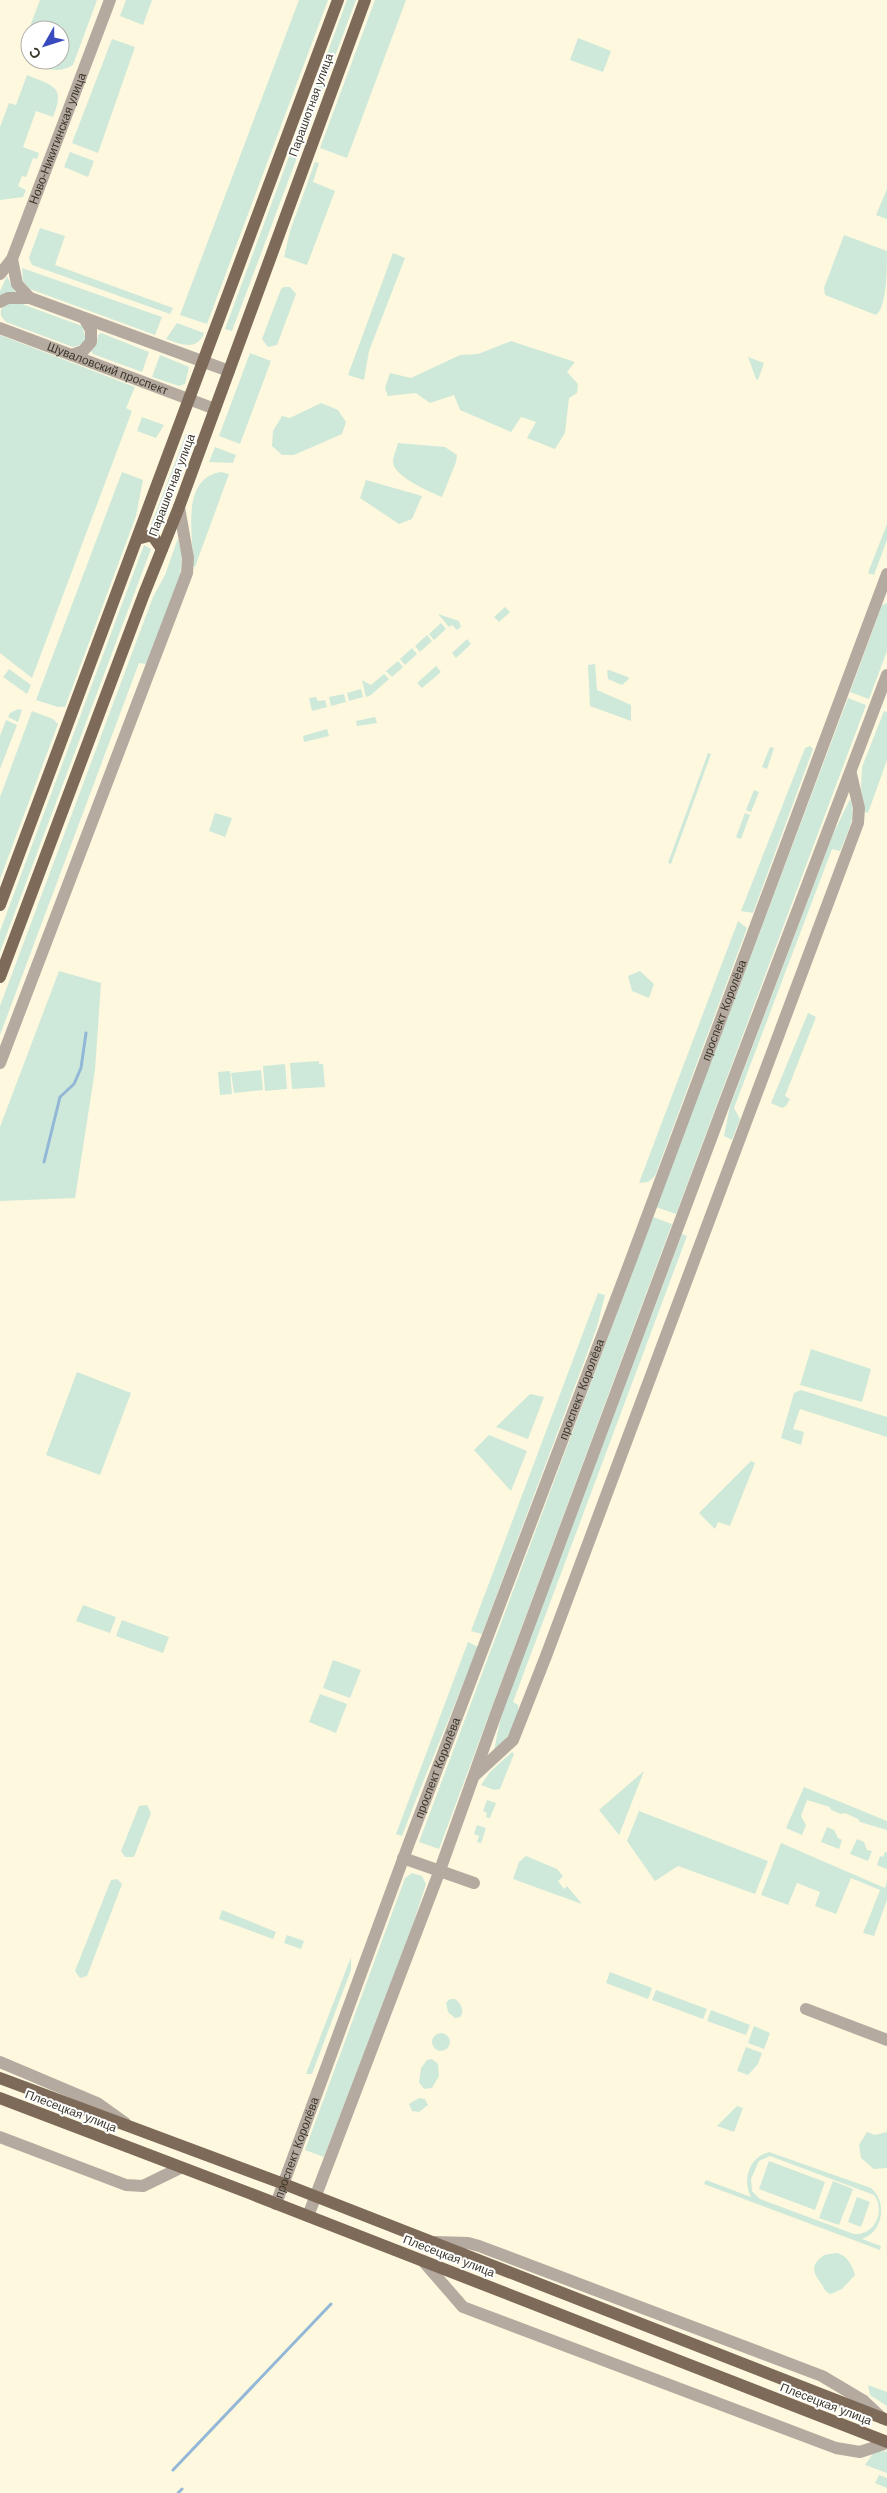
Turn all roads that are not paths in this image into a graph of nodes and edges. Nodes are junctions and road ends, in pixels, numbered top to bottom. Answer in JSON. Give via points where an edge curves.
{"nodes":[{"id":1,"x":110,"y":0,"type":"edge"},
{"id":2,"x":338,"y":0,"type":"edge"},
{"id":3,"x":365,"y":0,"type":"edge"},
{"id":4,"x":12,"y":259,"type":"junction"},
{"id":5,"x":0,"y":274,"type":"edge"},
{"id":6,"x":30,"y":298,"type":"junction"},
{"id":7,"x":0,"y":302,"type":"edge"},
{"id":8,"x":84,"y":318,"type":"junction"},
{"id":9,"x":0,"y":328,"type":"edge"},
{"id":10,"x":72,"y":355,"type":"junction"},
{"id":11,"x":202,"y":362,"type":"junction"},
{"id":12,"x":229,"y":371,"type":"junction"},
{"id":13,"x":188,"y":399,"type":"junction"},
{"id":14,"x":215,"y":409,"type":"junction"},
{"id":15,"x":179,"y":507,"type":"junction"},
{"id":16,"x":137,"y":539,"type":"junction"},
{"id":17,"x":162,"y":549,"type":"junction"},
{"id":18,"x":887,"y":574,"type":"edge"},
{"id":19,"x":884,"y":593,"type":"edge"},
{"id":20,"x":887,"y":675,"type":"edge"},
{"id":21,"x":851,"y":774,"type":"junction"},
{"id":22,"x":0,"y":905,"type":"edge"},
{"id":23,"x":0,"y":978,"type":"edge"},
{"id":24,"x":0,"y":1063,"type":"edge"},
{"id":25,"x":475,"y":1775,"type":"junction"},
{"id":26,"x":403,"y":1858,"type":"junction"},
{"id":27,"x":440,"y":1870,"type":"junction"},
{"id":28,"x":474,"y":1883,"type":"dead end"},
{"id":29,"x":806,"y":2009,"type":"dead end"},
{"id":30,"x":887,"y":2040,"type":"edge"},
{"id":31,"x":0,"y":2062,"type":"edge"},
{"id":32,"x":0,"y":2078,"type":"edge"},
{"id":33,"x":0,"y":2098,"type":"edge"},
{"id":34,"x":134,"y":2129,"type":"junction"},
{"id":35,"x":0,"y":2137,"type":"edge"},
{"id":36,"x":180,"y":2168,"type":"junction"},
{"id":37,"x":284,"y":2184,"type":"junction"},
{"id":38,"x":316,"y":2197,"type":"junction"},
{"id":39,"x":276,"y":2204,"type":"junction"},
{"id":40,"x":308,"y":2216,"type":"junction"},
{"id":41,"x":423,"y":2261,"type":"junction"},
{"id":42,"x":885,"y":2419,"type":"edge"},
{"id":43,"x":887,"y":2443,"type":"edge"}],
"edges":[{"from":1,"to":4,"type":"street","name":"Ново-Никитинская улица"},
{"from":2,"to":11,"type":"main road","name":"Парашютная улица"},
{"from":3,"to":12,"type":"main road","name":"Парашютная улица"},
{"from":4,"to":5,"type":"street","name":"Ново-Никитинская улица"},
{"from":4,"to":6,"type":"street","via":[[17,284]]},
{"from":6,"to":7,"type":"street","via":[[8,298]]},
{"from":6,"to":8,"type":"street"},
{"from":8,"to":10,"type":"street","via":[[91,330],[91,342],[83,351]]},
{"from":8,"to":11,"type":"street"},
{"from":9,"to":10,"type":"street","name":"Шуваловский проспект"},
{"from":10,"to":13,"type":"street","name":"Шуваловский проспект"},
{"from":11,"to":12,"type":"street"},
{"from":11,"to":13,"type":"main road","name":"Парашютная улица"},
{"from":12,"to":14,"type":"main road","name":"Парашютная улица"},
{"from":13,"to":14,"type":"street","name":"Шуваловский проспект"},
{"from":13,"to":16,"type":"main road","name":"Парашютная улица"},
{"from":14,"to":15,"type":"main road","name":"Парашютная улица"},
{"from":15,"to":17,"type":"main road","name":"Парашютная улица"},
{"from":15,"to":24,"type":"street","via":[[188,558],[187,574]]},
{"from":16,"to":17,"type":"main road","via":[[152,535]]},
{"from":16,"to":22,"type":"main road","name":"Парашютная улица"},
{"from":17,"to":23,"type":"main road","name":"Парашютная улица"},
{"from":18,"to":19,"type":"street","name":"проспект Королёва"},
{"from":19,"to":26,"type":"street","name":"проспект Королёва"},
{"from":20,"to":21,"type":"street"},
{"from":21,"to":25,"type":"street","via":[[724,1104]]},
{"from":21,"to":25,"type":"street","via":[[859,808],[858,823],[553,1638],[513,1740]]},
{"from":25,"to":27,"type":"street"},
{"from":26,"to":27,"type":"street"},
{"from":26,"to":37,"type":"street","name":"проспект Королёва"},
{"from":27,"to":28,"type":"street"},
{"from":27,"to":38,"type":"street"},
{"from":29,"to":30,"type":"street"},
{"from":31,"to":34,"type":"street","via":[[97,2103]]},
{"from":32,"to":34,"type":"main road","name":"Плесецкая улица"},
{"from":33,"to":36,"type":"main road","name":"Плесецкая улица"},
{"from":34,"to":37,"type":"main road","name":"Плесецкая улица"},
{"from":35,"to":36,"type":"street","via":[[126,2184],[143,2186]]},
{"from":36,"to":39,"type":"main road","name":"Плесецкая улица"},
{"from":37,"to":38,"type":"main road","name":"Плесецкая улица"},
{"from":37,"to":39,"type":"street","name":"проспект Королёва"},
{"from":38,"to":40,"type":"street"},
{"from":38,"to":42,"type":"main road","name":"Плесецкая улица"},
{"from":39,"to":40,"type":"main road","name":"Плесецкая улица"},
{"from":40,"to":41,"type":"main road","name":"Плесецкая улица"},
{"from":41,"to":43,"type":"main road","name":"Плесецкая улица"},
{"from":41,"to":43,"type":"street","via":[[463,2307],[836,2448],[860,2452]]}]}
